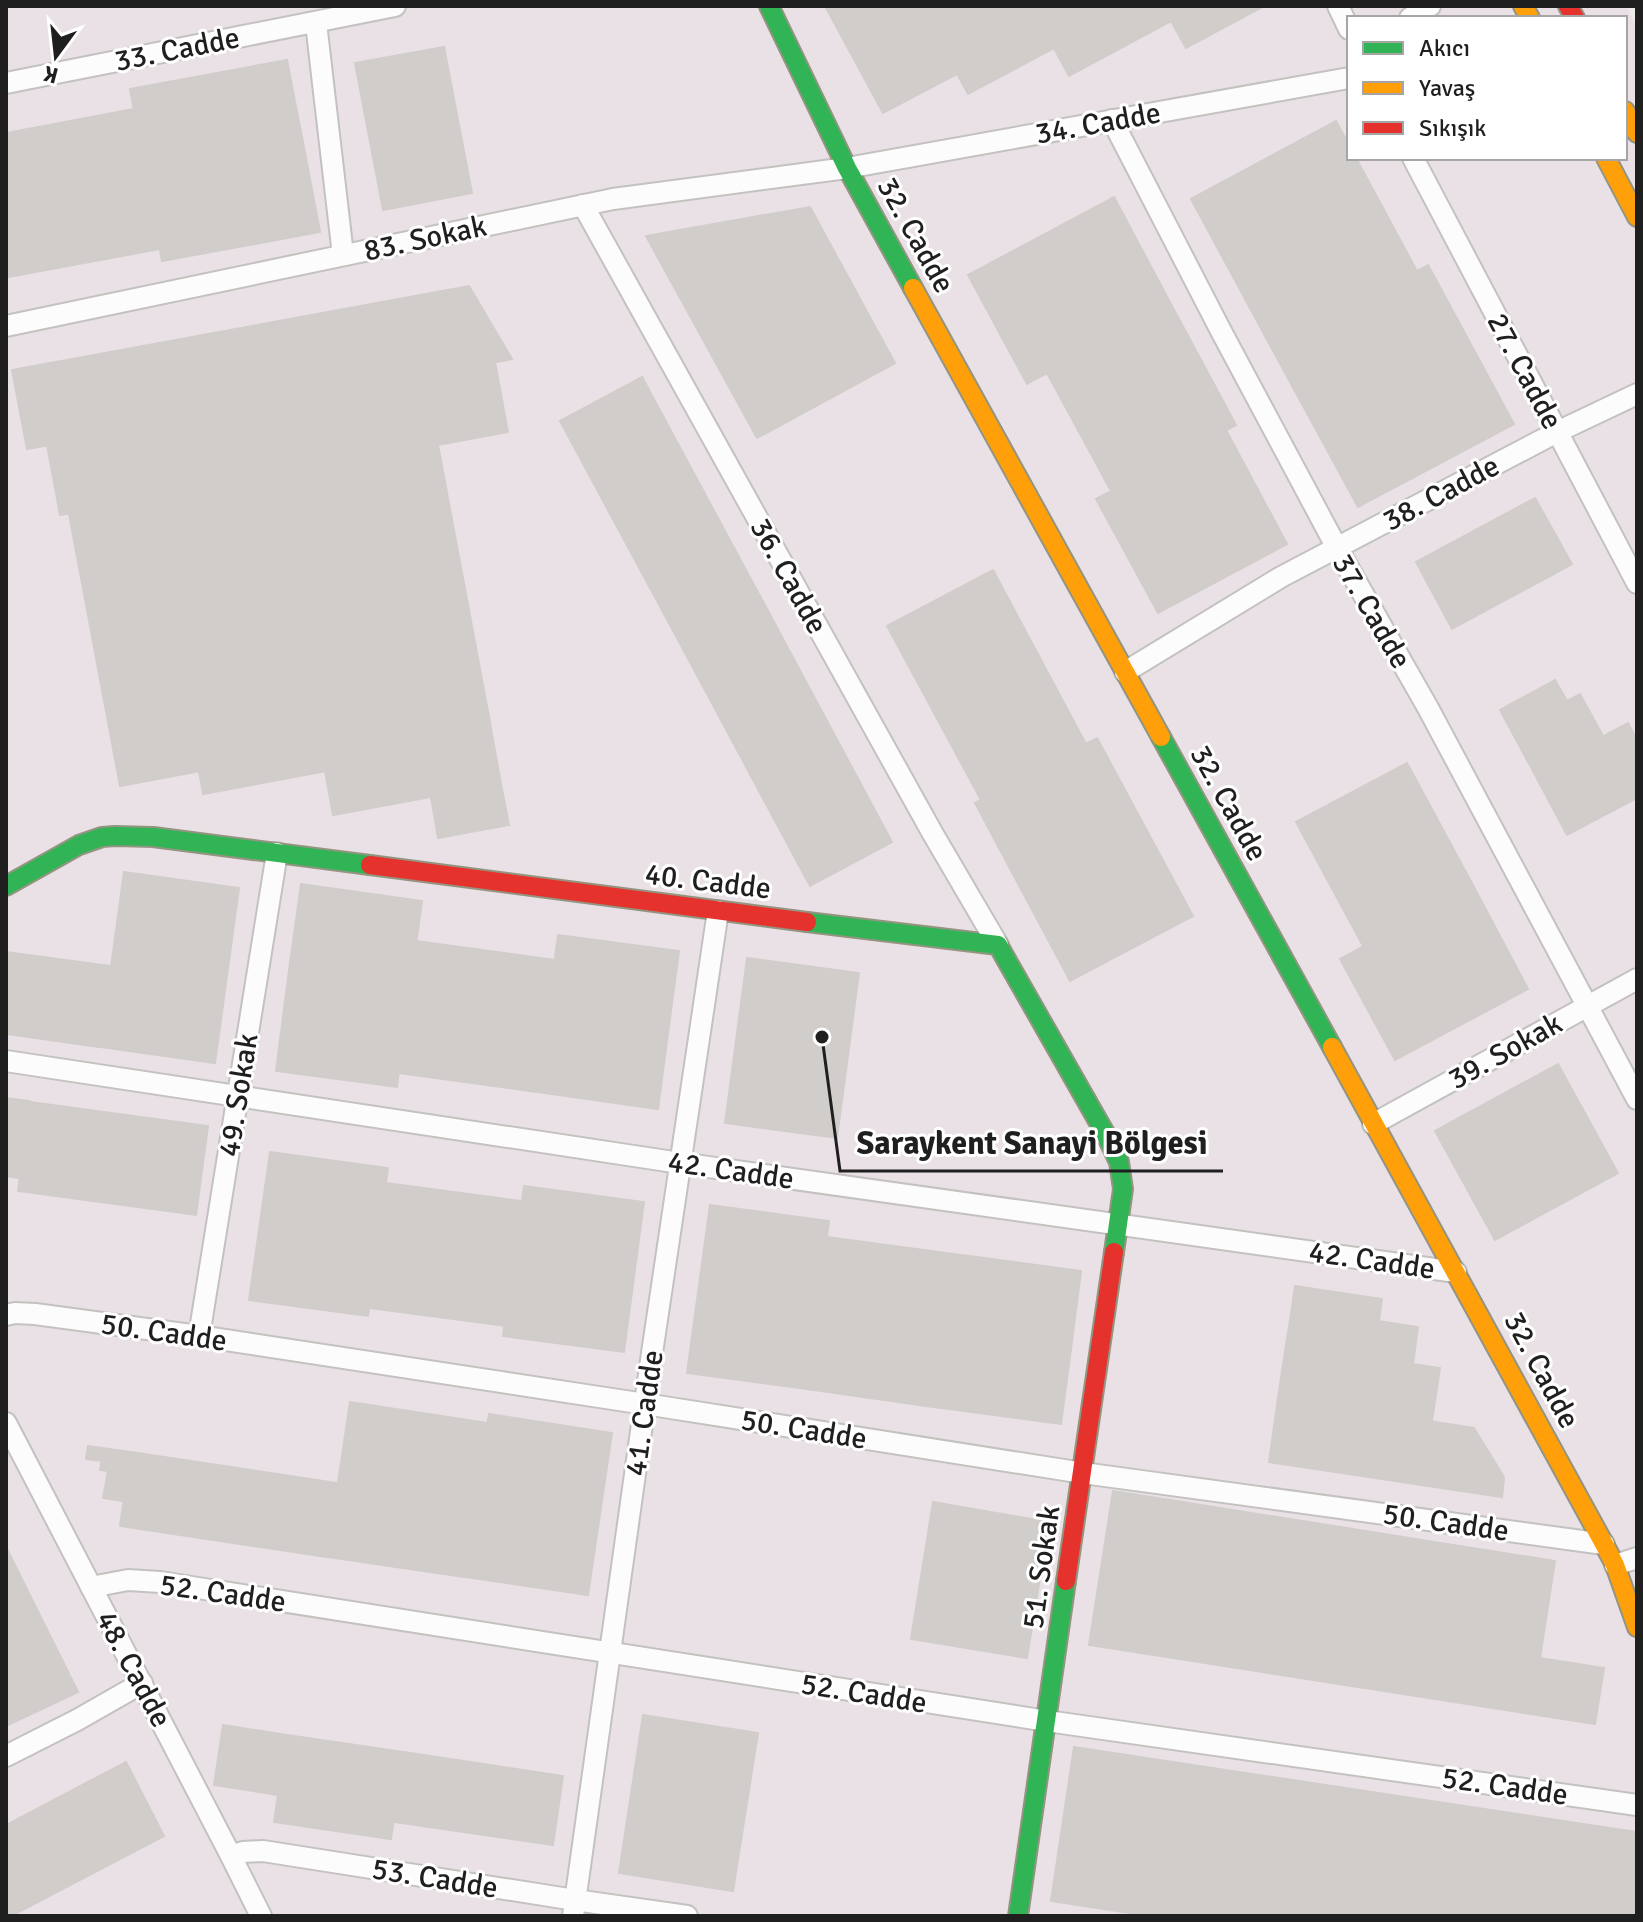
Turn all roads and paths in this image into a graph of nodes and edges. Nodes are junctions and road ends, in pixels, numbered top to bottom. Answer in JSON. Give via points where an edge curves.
{"nodes":[{"id":1,"x":395,"y":6,"type":"edge"},
{"id":2,"x":769,"y":6,"type":"edge"},
{"id":3,"x":1338,"y":6,"type":"edge"},
{"id":4,"x":316,"y":23,"type":"junction"},
{"id":5,"x":1347,"y":25,"type":"edge"},
{"id":6,"x":1347,"y":78,"type":"edge"},
{"id":7,"x":6,"y":83,"type":"edge"},
{"id":8,"x":1627,"y":115,"type":"edge"},
{"id":9,"x":1112,"y":120,"type":"junction"},
{"id":10,"x":1637,"y":133,"type":"edge"},
{"id":11,"x":1414,"y":160,"type":"edge"},
{"id":12,"x":1607,"y":160,"type":"edge"},
{"id":13,"x":847,"y":168,"type":"junction"},
{"id":14,"x":583,"y":205,"type":"junction"},
{"id":15,"x":1637,"y":217,"type":"edge"},
{"id":16,"x":343,"y":255,"type":"junction"},
{"id":17,"x":6,"y":326,"type":"edge"},
{"id":18,"x":1637,"y":394,"type":"edge"},
{"id":19,"x":1557,"y":432,"type":"junction"},
{"id":20,"x":1337,"y":548,"type":"junction"},
{"id":21,"x":1637,"y":583,"type":"edge"},
{"id":22,"x":1125,"y":672,"type":"junction"},
{"id":23,"x":277,"y":853,"type":"junction"},
{"id":24,"x":6,"y":886,"type":"edge"},
{"id":25,"x":718,"y":911,"type":"junction"},
{"id":26,"x":998,"y":945,"type":"junction"},
{"id":27,"x":1637,"y":979,"type":"edge"},
{"id":28,"x":1587,"y":1006,"type":"junction"},
{"id":29,"x":6,"y":1061,"type":"edge"},
{"id":30,"x":238,"y":1097,"type":"junction"},
{"id":31,"x":1637,"y":1099,"type":"edge"},
{"id":32,"x":1373,"y":1124,"type":"junction"},
{"id":33,"x":680,"y":1163,"type":"junction"},
{"id":34,"x":1119,"y":1226,"type":"junction"},
{"id":35,"x":1456,"y":1272,"type":"junction"},
{"id":36,"x":6,"y":1315,"type":"edge"},
{"id":37,"x":199,"y":1336,"type":"junction"},
{"id":38,"x":645,"y":1404,"type":"junction"},
{"id":39,"x":6,"y":1423,"type":"edge"},
{"id":40,"x":1083,"y":1473,"type":"junction"},
{"id":41,"x":1604,"y":1544,"type":"junction"},
{"id":42,"x":1637,"y":1558,"type":"edge"},
{"id":43,"x":1615,"y":1565,"type":"junction"},
{"id":44,"x":91,"y":1587,"type":"junction"},
{"id":45,"x":1637,"y":1627,"type":"edge"},
{"id":46,"x":610,"y":1653,"type":"junction"},
{"id":47,"x":142,"y":1683,"type":"junction"},
{"id":48,"x":1047,"y":1721,"type":"junction"},
{"id":49,"x":6,"y":1756,"type":"edge"},
{"id":50,"x":1637,"y":1805,"type":"edge"},
{"id":51,"x":231,"y":1856,"type":"junction"},
{"id":52,"x":574,"y":1908,"type":"edge"},
{"id":53,"x":261,"y":1916,"type":"edge"},
{"id":54,"x":687,"y":1916,"type":"edge"},
{"id":55,"x":1018,"y":1916,"type":"edge"}],
"edges":[{"from":1,"to":4,"type":"street","name":"33. Cadde"},
{"from":2,"to":13,"type":"street","name":"32. Cadde"},
{"from":3,"to":5,"type":"street"},
{"from":4,"to":7,"type":"street","name":"33. Cadde"},
{"from":4,"to":16,"type":"street"},
{"from":6,"to":9,"type":"street","name":"34. Cadde"},
{"from":8,"to":10,"type":"street"},
{"from":9,"to":13,"type":"street","name":"34. Cadde"},
{"from":9,"to":20,"type":"street","name":"37. Cadde"},
{"from":11,"to":19,"type":"street","name":"27. Cadde"},
{"from":12,"to":15,"type":"street"},
{"from":13,"to":14,"type":"street","name":"83. Sokak"},
{"from":13,"to":22,"type":"street","name":"32. Cadde"},
{"from":14,"to":16,"type":"street","name":"83. Sokak"},
{"from":14,"to":26,"type":"street","name":"36. Cadde"},
{"from":16,"to":17,"type":"street","name":"83. Sokak"},
{"from":18,"to":19,"type":"street","name":"38. Cadde"},
{"from":19,"to":20,"type":"street","name":"38. Cadde"},
{"from":19,"to":21,"type":"street","name":"27. Cadde"},
{"from":20,"to":22,"type":"street","name":"38. Cadde"},
{"from":20,"to":28,"type":"street","name":"37. Cadde"},
{"from":22,"to":32,"type":"street","name":"32. Cadde"},
{"from":23,"to":24,"type":"street","name":"40. Cadde","via":[[115,835],[85,843]]},
{"from":23,"to":25,"type":"street","name":"40. Cadde"},
{"from":23,"to":30,"type":"street","name":"49. Sokak"},
{"from":25,"to":26,"type":"street","name":"40. Cadde"},
{"from":25,"to":33,"type":"street","name":"41. Cadde"},
{"from":26,"to":34,"type":"street","via":[[1119,1162]]},
{"from":27,"to":28,"type":"street","name":"39. Sokak"},
{"from":28,"to":31,"type":"street","name":"37. Cadde"},
{"from":28,"to":32,"type":"street","name":"39. Sokak"},
{"from":29,"to":30,"type":"street","name":"42. Cadde"},
{"from":30,"to":33,"type":"street","name":"42. Cadde"},
{"from":30,"to":37,"type":"street","name":"49. Sokak"},
{"from":32,"to":35,"type":"street","name":"32. Cadde"},
{"from":33,"to":34,"type":"street","name":"42. Cadde"},
{"from":33,"to":38,"type":"street","name":"41. Cadde"},
{"from":34,"to":35,"type":"street","name":"42. Cadde"},
{"from":34,"to":40,"type":"street","name":"51. Sokak"},
{"from":35,"to":41,"type":"street","name":"32. Cadde"},
{"from":36,"to":37,"type":"street","name":"50. Cadde","via":[[35,1314]]},
{"from":37,"to":38,"type":"street","name":"50. Cadde"},
{"from":38,"to":40,"type":"street","name":"50. Cadde"},
{"from":38,"to":46,"type":"street","name":"41. Cadde"},
{"from":39,"to":44,"type":"street","name":"48. Cadde"},
{"from":40,"to":41,"type":"street","name":"50. Cadde"},
{"from":40,"to":48,"type":"street","name":"51. Sokak"},
{"from":41,"to":43,"type":"street","name":"32. Cadde"},
{"from":42,"to":43,"type":"street"},
{"from":43,"to":45,"type":"street","name":"32. Cadde"},
{"from":44,"to":46,"type":"street","name":"52. Cadde","via":[[128,1580],[160,1582]]},
{"from":44,"to":47,"type":"street","name":"48. Cadde"},
{"from":46,"to":48,"type":"street","name":"52. Cadde"},
{"from":46,"to":52,"type":"street","name":"41. Cadde"},
{"from":47,"to":49,"type":"street"},
{"from":47,"to":51,"type":"street","name":"48. Cadde"},
{"from":48,"to":50,"type":"street","name":"52. Cadde"},
{"from":48,"to":55,"type":"street","name":"51. Sokak"},
{"from":51,"to":52,"type":"street","name":"53. Cadde","via":[[263,1851]]},
{"from":51,"to":53,"type":"street","name":"48. Cadde"},
{"from":52,"to":54,"type":"street","name":"53. Cadde"}]}
